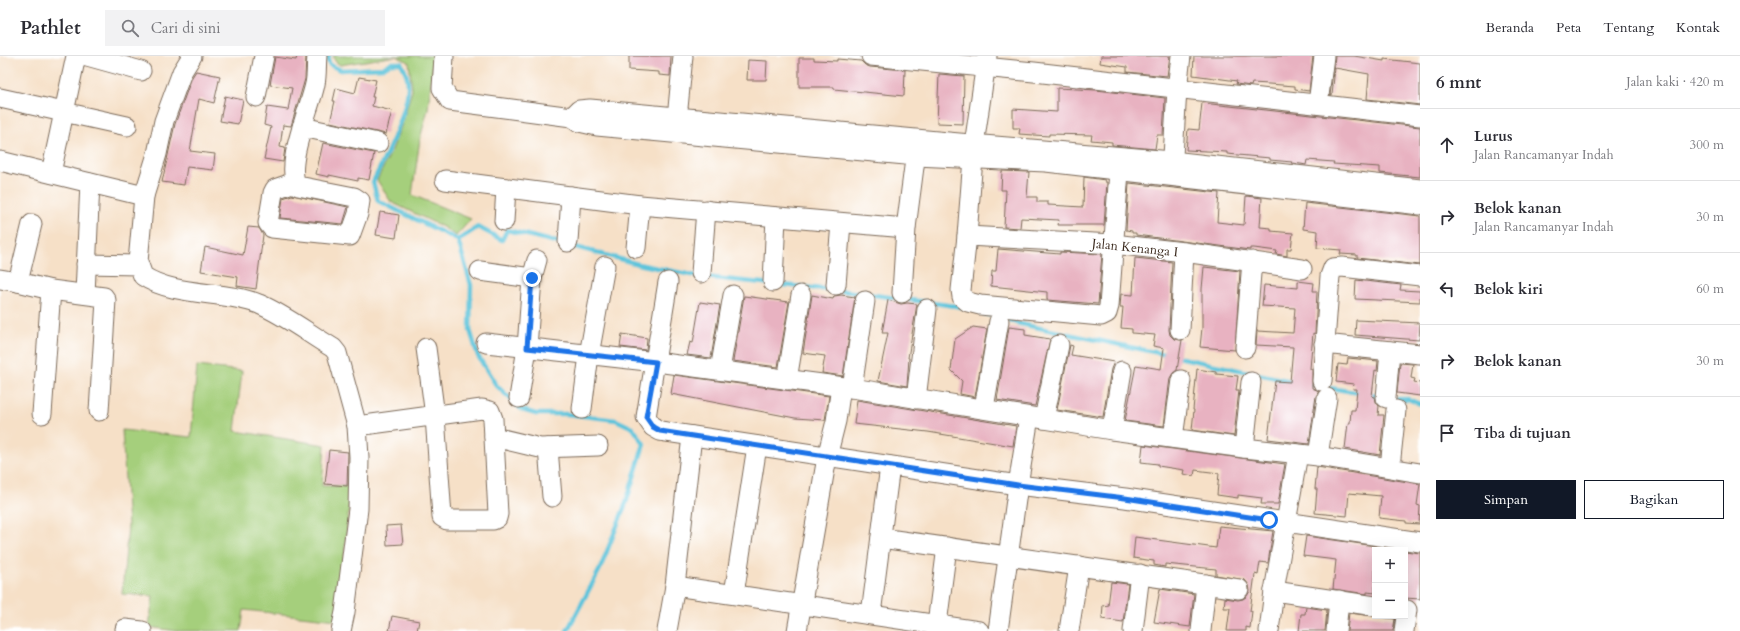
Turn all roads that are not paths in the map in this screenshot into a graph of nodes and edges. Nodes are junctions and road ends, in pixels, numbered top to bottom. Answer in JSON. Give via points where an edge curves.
{"nodes":[{"id":1,"x":76,"y":56,"type":"edge"},
{"id":2,"x":87,"y":56,"type":"edge"},
{"id":3,"x":192,"y":56,"type":"edge"},
{"id":4,"x":264,"y":56,"type":"edge"},
{"id":5,"x":316,"y":56,"type":"edge"},
{"id":6,"x":444,"y":56,"type":"edge"},
{"id":7,"x":683,"y":56,"type":"edge"},
{"id":8,"x":871,"y":56,"type":"edge"},
{"id":9,"x":1181,"y":56,"type":"edge"},
{"id":10,"x":1324,"y":56,"type":"edge"},
{"id":11,"x":986,"y":62,"type":"edge"},
{"id":12,"x":1035,"y":64,"type":"edge"},
{"id":13,"x":141,"y":71,"type":"dead end"},
{"id":14,"x":1177,"y":89,"type":"junction"},
{"id":15,"x":256,"y":97,"type":"dead end"},
{"id":16,"x":0,"y":98,"type":"edge"},
{"id":17,"x":1318,"y":104,"type":"junction"},
{"id":18,"x":65,"y":113,"type":"junction"},
{"id":19,"x":1420,"y":116,"type":"edge"},
{"id":20,"x":676,"y":125,"type":"junction"},
{"id":21,"x":127,"y":126,"type":"dead end"},
{"id":22,"x":302,"y":127,"type":"junction"},
{"id":23,"x":378,"y":143,"type":"dead end"},
{"id":24,"x":916,"y":148,"type":"junction"},
{"id":25,"x":974,"y":152,"type":"junction"},
{"id":26,"x":0,"y":161,"type":"edge"},
{"id":27,"x":1119,"y":164,"type":"junction"},
{"id":28,"x":1172,"y":169,"type":"junction"},
{"id":29,"x":51,"y":173,"type":"junction"},
{"id":30,"x":445,"y":180,"type":"dead end"},
{"id":31,"x":295,"y":182,"type":"junction"},
{"id":32,"x":90,"y":183,"type":"junction"},
{"id":33,"x":506,"y":188,"type":"junction"},
{"id":34,"x":1420,"y":189,"type":"edge"},
{"id":35,"x":144,"y":196,"type":"junction"},
{"id":36,"x":571,"y":196,"type":"junction"},
{"id":37,"x":640,"y":205,"type":"junction"},
{"id":38,"x":1420,"y":205,"type":"edge"},
{"id":39,"x":706,"y":210,"type":"junction"},
{"id":40,"x":776,"y":217,"type":"junction"},
{"id":41,"x":504,"y":221,"type":"dead end"},
{"id":42,"x":841,"y":223,"type":"junction"},
{"id":43,"x":32,"y":224,"type":"dead end"},
{"id":44,"x":906,"y":228,"type":"junction"},
{"id":45,"x":967,"y":236,"type":"junction"},
{"id":46,"x":568,"y":242,"type":"dead end"},
{"id":47,"x":1113,"y":244,"type":"junction"},
{"id":48,"x":636,"y":248,"type":"dead end"},
{"id":49,"x":1184,"y":252,"type":"junction"},
{"id":50,"x":537,"y":260,"type":"dead end"},
{"id":51,"x":1252,"y":261,"type":"junction"},
{"id":52,"x":86,"y":264,"type":"junction"},
{"id":53,"x":138,"y":264,"type":"junction"},
{"id":54,"x":605,"y":266,"type":"dead end"},
{"id":55,"x":1302,"y":269,"type":"dead end"},
{"id":56,"x":480,"y":271,"type":"dead end"},
{"id":57,"x":701,"y":273,"type":"dead end"},
{"id":58,"x":1420,"y":276,"type":"edge"},
{"id":59,"x":532,"y":278,"type":"junction"},
{"id":60,"x":9,"y":281,"type":"edge"},
{"id":61,"x":668,"y":282,"type":"dead end"},
{"id":62,"x":773,"y":282,"type":"dead end"},
{"id":63,"x":836,"y":285,"type":"dead end"},
{"id":64,"x":51,"y":290,"type":"junction"},
{"id":65,"x":902,"y":293,"type":"dead end"},
{"id":66,"x":85,"y":294,"type":"junction"},
{"id":67,"x":733,"y":295,"type":"dead end"},
{"id":68,"x":801,"y":295,"type":"dead end"},
{"id":69,"x":865,"y":302,"type":"dead end"},
{"id":70,"x":926,"y":309,"type":"dead end"},
{"id":71,"x":999,"y":321,"type":"dead end"},
{"id":72,"x":1180,"y":330,"type":"dead end"},
{"id":73,"x":486,"y":343,"type":"dead end"},
{"id":74,"x":1324,"y":344,"type":"junction"},
{"id":75,"x":1059,"y":345,"type":"dead end"},
{"id":76,"x":426,"y":348,"type":"dead end"},
{"id":77,"x":527,"y":348,"type":"junction"},
{"id":78,"x":1245,"y":348,"type":"dead end"},
{"id":79,"x":1390,"y":350,"type":"junction"},
{"id":80,"x":589,"y":354,"type":"junction"},
{"id":81,"x":1420,"y":354,"type":"edge"},
{"id":82,"x":656,"y":362,"type":"junction"},
{"id":83,"x":720,"y":370,"type":"junction"},
{"id":84,"x":1122,"y":371,"type":"dead end"},
{"id":85,"x":787,"y":380,"type":"junction"},
{"id":86,"x":1181,"y":380,"type":"dead end"},
{"id":87,"x":1251,"y":382,"type":"dead end"},
{"id":88,"x":846,"y":388,"type":"junction"},
{"id":89,"x":519,"y":398,"type":"dead end"},
{"id":90,"x":916,"y":399,"type":"junction"},
{"id":91,"x":984,"y":408,"type":"junction"},
{"id":92,"x":582,"y":409,"type":"dead end"},
{"id":93,"x":99,"y":411,"type":"dead end"},
{"id":94,"x":42,"y":414,"type":"dead end"},
{"id":95,"x":435,"y":416,"type":"junction"},
{"id":96,"x":1037,"y":418,"type":"junction"},
{"id":97,"x":357,"y":426,"type":"junction"},
{"id":98,"x":1112,"y":430,"type":"junction"},
{"id":99,"x":692,"y":436,"type":"junction"},
{"id":100,"x":494,"y":438,"type":"junction"},
{"id":101,"x":1173,"y":438,"type":"junction"},
{"id":102,"x":598,"y":446,"type":"dead end"},
{"id":103,"x":757,"y":446,"type":"junction"},
{"id":104,"x":548,"y":448,"type":"junction"},
{"id":105,"x":1244,"y":448,"type":"junction"},
{"id":106,"x":1298,"y":454,"type":"junction"},
{"id":107,"x":1318,"y":456,"type":"junction"},
{"id":108,"x":827,"y":457,"type":"junction"},
{"id":109,"x":890,"y":466,"type":"junction"},
{"id":110,"x":1390,"y":467,"type":"junction"},
{"id":111,"x":1420,"y":473,"type":"edge"},
{"id":112,"x":1018,"y":485,"type":"junction"},
{"id":113,"x":552,"y":497,"type":"dead end"},
{"id":114,"x":1286,"y":522,"type":"junction"},
{"id":115,"x":881,"y":538,"type":"junction"},
{"id":116,"x":1420,"y":542,"type":"edge"},
{"id":117,"x":947,"y":547,"type":"junction"},
{"id":118,"x":1008,"y":555,"type":"junction"},
{"id":119,"x":1079,"y":566,"type":"junction"},
{"id":120,"x":1140,"y":574,"type":"junction"},
{"id":121,"x":1206,"y":584,"type":"junction"},
{"id":122,"x":675,"y":586,"type":"junction"},
{"id":123,"x":1239,"y":589,"type":"dead end"},
{"id":124,"x":1274,"y":591,"type":"junction"},
{"id":125,"x":734,"y":594,"type":"junction"},
{"id":126,"x":1340,"y":600,"type":"junction"},
{"id":127,"x":801,"y":604,"type":"junction"},
{"id":128,"x":1372,"y":605,"type":"edge"},
{"id":129,"x":1411,"y":611,"type":"edge"},
{"id":130,"x":871,"y":614,"type":"junction"},
{"id":131,"x":937,"y":624,"type":"junction"},
{"id":132,"x":341,"y":631,"type":"edge"},
{"id":133,"x":667,"y":631,"type":"edge"},
{"id":134,"x":797,"y":631,"type":"edge"},
{"id":135,"x":979,"y":631,"type":"edge"},
{"id":136,"x":998,"y":631,"type":"edge"},
{"id":137,"x":1069,"y":631,"type":"edge"},
{"id":138,"x":1133,"y":631,"type":"edge"},
{"id":139,"x":1201,"y":631,"type":"edge"},
{"id":140,"x":1269,"y":631,"type":"edge"},
{"id":141,"x":1336,"y":631,"type":"edge"},
{"id":142,"x":1404,"y":631,"type":"edge"}],
"edges":[{"from":1,"to":18,"type":"street"},
{"from":2,"to":13,"type":"street"},
{"from":3,"to":35,"type":"street","via":[[182,72],[164,121]]},
{"from":4,"to":15,"type":"street"},
{"from":5,"to":22,"type":"street","via":[[315,84]]},
{"from":6,"to":20,"type":"street","via":[[442,88],[450,101],[572,117],[587,124]]},
{"from":7,"to":20,"type":"street"},
{"from":8,"to":11,"type":"street"},
{"from":9,"to":14,"type":"street"},
{"from":10,"to":17,"type":"street"},
{"from":11,"to":12,"type":"street"},
{"from":11,"to":25,"type":"street"},
{"from":12,"to":14,"type":"street"},
{"from":14,"to":17,"type":"street"},
{"from":14,"to":28,"type":"street"},
{"from":16,"to":18,"type":"street"},
{"from":17,"to":19,"type":"street"},
{"from":18,"to":21,"type":"street"},
{"from":18,"to":29,"type":"street"},
{"from":20,"to":24,"type":"street"},
{"from":22,"to":23,"type":"street"},
{"from":22,"to":31,"type":"street","via":[[293,174]]},
{"from":24,"to":25,"type":"street"},
{"from":24,"to":44,"type":"street"},
{"from":25,"to":27,"type":"street","via":[[1046,162]]},
{"from":25,"to":45,"type":"street"},
{"from":26,"to":29,"type":"street"},
{"from":27,"to":28,"type":"street"},
{"from":27,"to":47,"type":"street"},
{"from":28,"to":34,"type":"street"},
{"from":28,"to":38,"type":"street"},
{"from":29,"to":32,"type":"street"},
{"from":30,"to":33,"type":"street"},
{"from":31,"to":31,"type":"street","via":[[279,187],[273,193],[268,223],[272,228],[350,236],[360,201],[354,197],[298,186]]},
{"from":32,"to":35,"type":"street"},
{"from":32,"to":52,"type":"street"},
{"from":33,"to":36,"type":"street"},
{"from":33,"to":41,"type":"street"},
{"from":35,"to":53,"type":"street"},
{"from":36,"to":37,"type":"street"},
{"from":36,"to":46,"type":"street"},
{"from":37,"to":39,"type":"street"},
{"from":37,"to":48,"type":"street"},
{"from":39,"to":40,"type":"street"},
{"from":39,"to":57,"type":"street"},
{"from":40,"to":42,"type":"street"},
{"from":40,"to":62,"type":"street"},
{"from":42,"to":44,"type":"street"},
{"from":42,"to":63,"type":"street"},
{"from":43,"to":60,"type":"street"},
{"from":44,"to":65,"type":"street"},
{"from":45,"to":47,"type":"street","name":"Jalan Kenanga I"},
{"from":45,"to":47,"type":"street","via":[[961,290],[962,298],[968,302],[1101,316],[1107,313],[1110,306]]},
{"from":47,"to":49,"type":"street","name":"Jalan Kenanga I"},
{"from":49,"to":51,"type":"street","name":"Jalan Kenanga I"},
{"from":49,"to":72,"type":"street"},
{"from":50,"to":59,"type":"street"},
{"from":51,"to":55,"type":"street","name":"Jalan Kenanga I"},
{"from":51,"to":78,"type":"street"},
{"from":52,"to":53,"type":"street"},
{"from":52,"to":66,"type":"street"},
{"from":53,"to":97,"type":"street","via":[[143,276],[163,286],[227,296],[258,304],[288,319],[333,348],[339,358]]},
{"from":54,"to":80,"type":"street"},
{"from":56,"to":59,"type":"street"},
{"from":58,"to":74,"type":"street","via":[[1333,268],[1330,276]]},
{"from":59,"to":77,"type":"street"},
{"from":60,"to":64,"type":"street"},
{"from":61,"to":82,"type":"street"},
{"from":64,"to":66,"type":"street"},
{"from":64,"to":94,"type":"street"},
{"from":66,"to":93,"type":"street","via":[[101,296],[106,300]]},
{"from":67,"to":83,"type":"street"},
{"from":68,"to":85,"type":"street"},
{"from":69,"to":88,"type":"street"},
{"from":70,"to":90,"type":"street"},
{"from":71,"to":91,"type":"street"},
{"from":73,"to":77,"type":"street"},
{"from":74,"to":79,"type":"street"},
{"from":74,"to":107,"type":"street","via":[[1325,389]]},
{"from":75,"to":96,"type":"street"},
{"from":76,"to":95,"type":"street"},
{"from":77,"to":80,"type":"street"},
{"from":77,"to":89,"type":"street"},
{"from":79,"to":81,"type":"street"},
{"from":79,"to":110,"type":"street"},
{"from":80,"to":82,"type":"street"},
{"from":80,"to":92,"type":"street"},
{"from":82,"to":83,"type":"street"},
{"from":82,"to":99,"type":"street","via":[[646,417],[653,427],[660,431]]},
{"from":83,"to":85,"type":"street"},
{"from":84,"to":98,"type":"street"},
{"from":85,"to":88,"type":"street"},
{"from":86,"to":101,"type":"street"},
{"from":87,"to":105,"type":"street"},
{"from":88,"to":90,"type":"street"},
{"from":88,"to":108,"type":"street"},
{"from":90,"to":91,"type":"street"},
{"from":91,"to":96,"type":"street"},
{"from":95,"to":97,"type":"street"},
{"from":95,"to":100,"type":"street","via":[[482,409],[490,411]]},
{"from":95,"to":100,"type":"street","via":[[444,520],[497,518]]},
{"from":96,"to":98,"type":"street"},
{"from":96,"to":112,"type":"street"},
{"from":97,"to":132,"type":"street","via":[[358,509]]},
{"from":98,"to":101,"type":"street"},
{"from":99,"to":103,"type":"street"},
{"from":99,"to":122,"type":"street"},
{"from":100,"to":104,"type":"street"},
{"from":101,"to":105,"type":"street"},
{"from":102,"to":104,"type":"street"},
{"from":103,"to":108,"type":"street"},
{"from":103,"to":125,"type":"street"},
{"from":104,"to":113,"type":"street"},
{"from":105,"to":106,"type":"street"},
{"from":106,"to":107,"type":"street"},
{"from":106,"to":114,"type":"street"},
{"from":107,"to":110,"type":"street"},
{"from":108,"to":109,"type":"street"},
{"from":108,"to":127,"type":"street"},
{"from":109,"to":112,"type":"street"},
{"from":109,"to":115,"type":"street"},
{"from":110,"to":111,"type":"street"},
{"from":112,"to":114,"type":"street"},
{"from":112,"to":118,"type":"street"},
{"from":114,"to":116,"type":"street"},
{"from":114,"to":124,"type":"street"},
{"from":115,"to":117,"type":"street"},
{"from":115,"to":130,"type":"street"},
{"from":117,"to":118,"type":"street"},
{"from":117,"to":131,"type":"street"},
{"from":118,"to":119,"type":"street"},
{"from":118,"to":136,"type":"street"},
{"from":119,"to":120,"type":"street"},
{"from":119,"to":137,"type":"street"},
{"from":120,"to":121,"type":"street"},
{"from":120,"to":138,"type":"street"},
{"from":121,"to":123,"type":"street"},
{"from":121,"to":139,"type":"street"},
{"from":122,"to":125,"type":"street"},
{"from":122,"to":133,"type":"street"},
{"from":124,"to":126,"type":"street"},
{"from":124,"to":140,"type":"street"},
{"from":125,"to":127,"type":"street"},
{"from":126,"to":128,"type":"street"},
{"from":126,"to":141,"type":"street"},
{"from":127,"to":130,"type":"street"},
{"from":127,"to":134,"type":"street"},
{"from":129,"to":142,"type":"street"},
{"from":130,"to":131,"type":"street"},
{"from":131,"to":135,"type":"street"}]}
